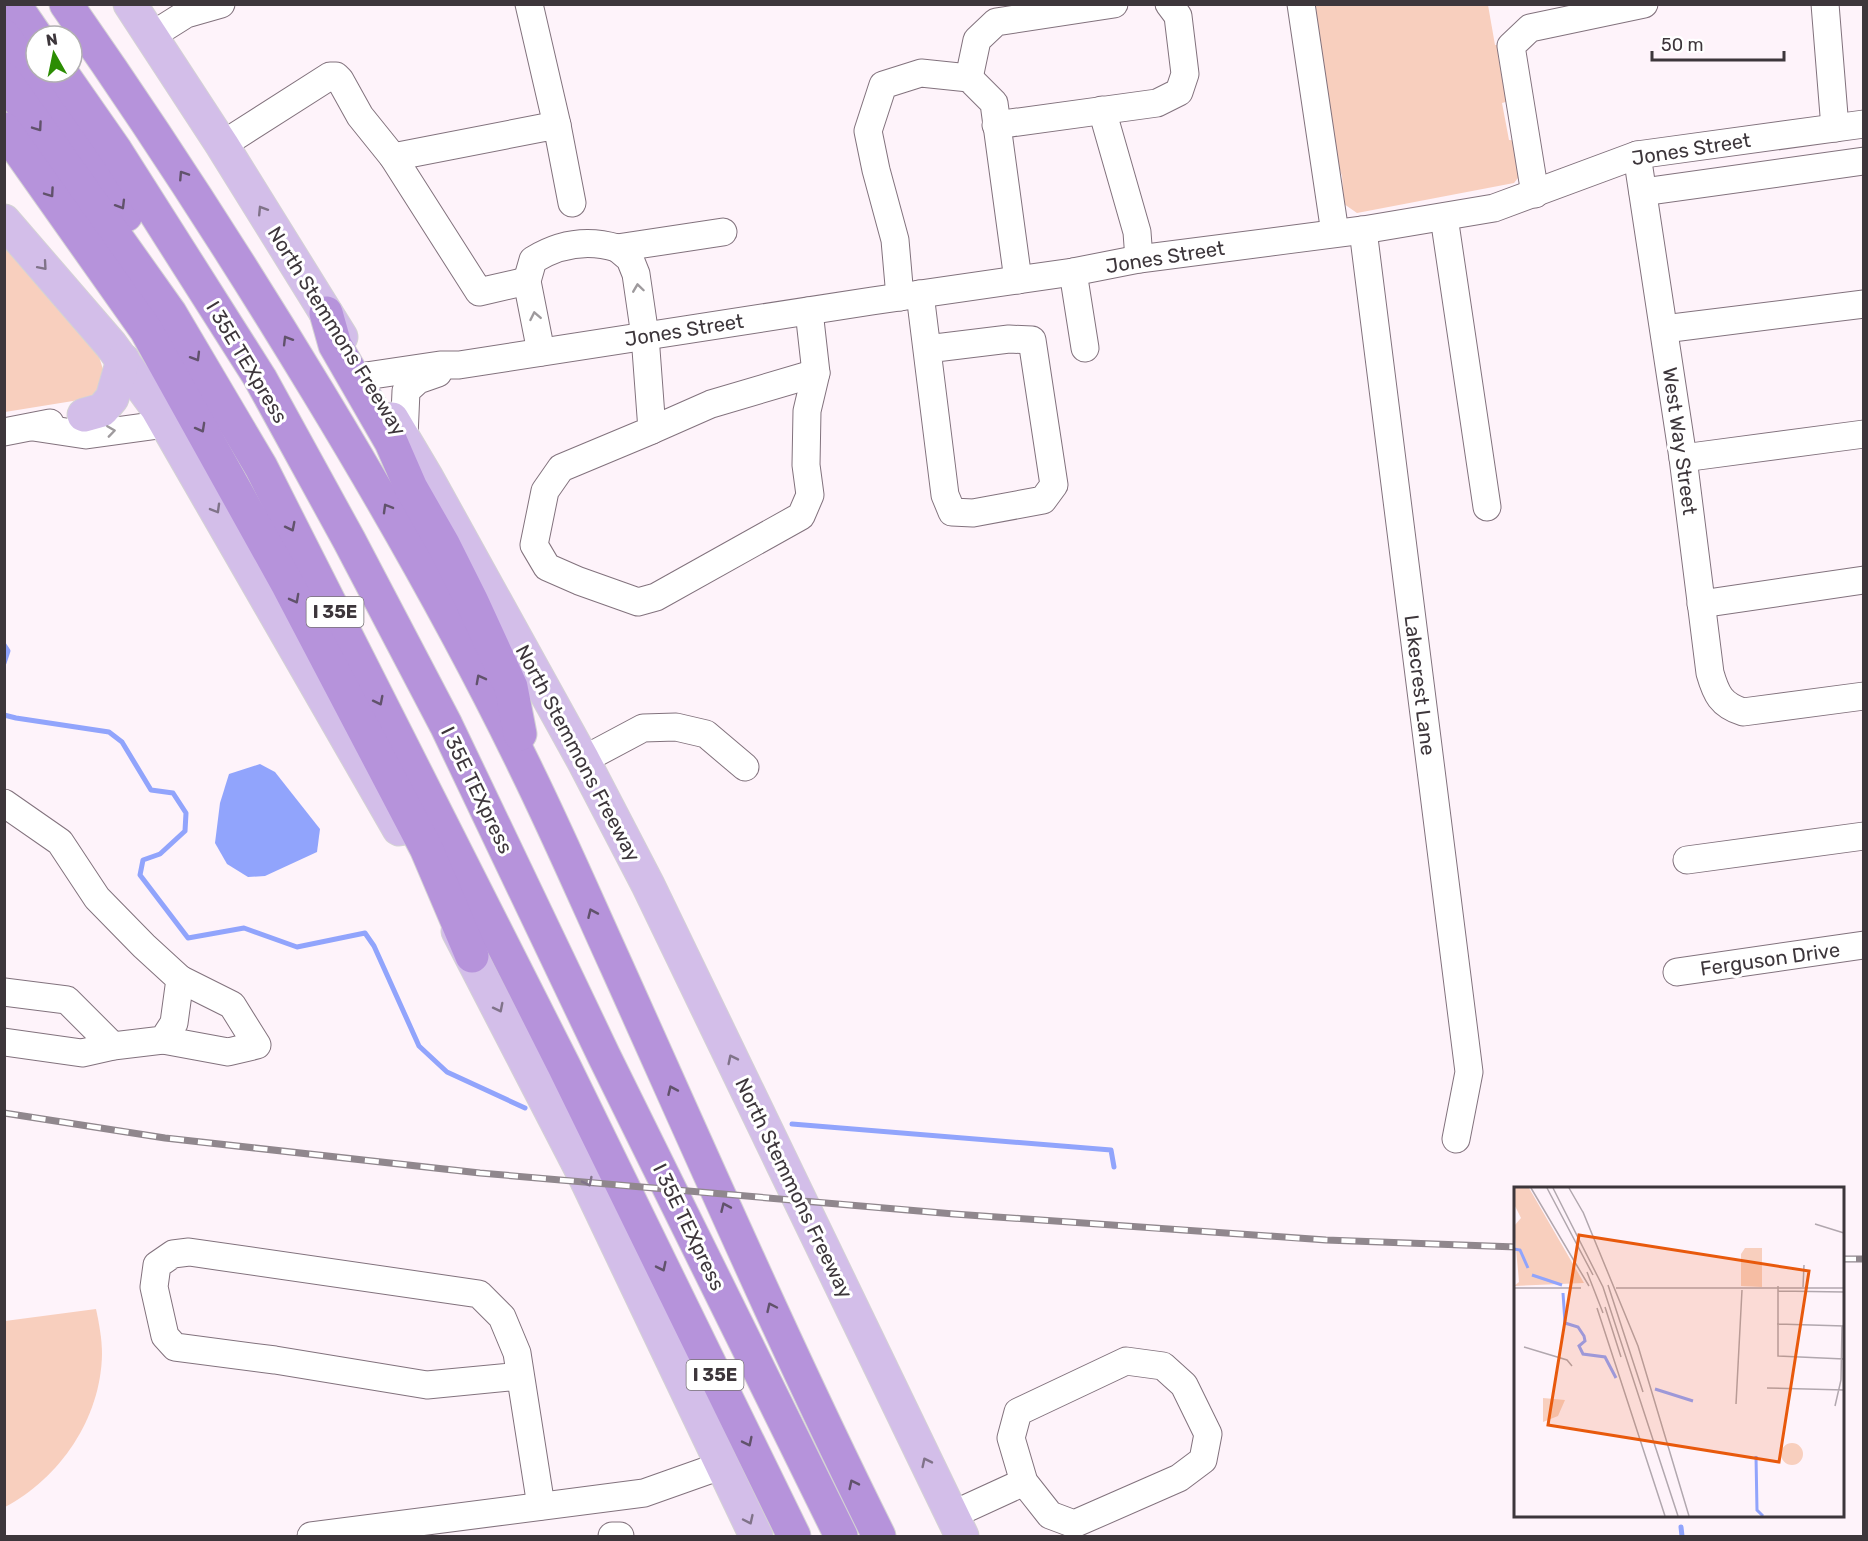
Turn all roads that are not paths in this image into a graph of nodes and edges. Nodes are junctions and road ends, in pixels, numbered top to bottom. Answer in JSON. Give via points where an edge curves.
{"nodes":[{"id":1,"x":14,"y":4,"type":"edge"},
{"id":2,"x":66,"y":4,"type":"edge"},
{"id":3,"x":130,"y":4,"type":"edge"},
{"id":4,"x":220,"y":4,"type":"edge"},
{"id":5,"x":530,"y":4,"type":"edge"},
{"id":6,"x":1114,"y":4,"type":"edge"},
{"id":7,"x":1169,"y":4,"type":"edge"},
{"id":8,"x":1301,"y":4,"type":"edge"},
{"id":9,"x":1644,"y":4,"type":"edge"},
{"id":10,"x":1825,"y":4,"type":"edge"},
{"id":11,"x":28,"y":24,"type":"edge"},
{"id":12,"x":4,"y":36,"type":"edge"},
{"id":13,"x":151,"y":36,"type":"junction"},
{"id":14,"x":969,"y":78,"type":"junction"},
{"id":15,"x":4,"y":79,"type":"edge"},
{"id":16,"x":69,"y":84,"type":"edge"},
{"id":17,"x":1102,"y":110,"type":"junction"},
{"id":18,"x":1863,"y":124,"type":"edge"},
{"id":19,"x":557,"y":125,"type":"junction"},
{"id":20,"x":996,"y":125,"type":"junction"},
{"id":21,"x":1835,"y":128,"type":"junction"},
{"id":22,"x":4,"y":129,"type":"edge"},
{"id":23,"x":222,"y":145,"type":"junction"},
{"id":24,"x":1637,"y":155,"type":"junction"},
{"id":25,"x":393,"y":158,"type":"junction"},
{"id":26,"x":1863,"y":161,"type":"edge"},
{"id":27,"x":1643,"y":192,"type":"junction"},
{"id":28,"x":1535,"y":194,"type":"junction"},
{"id":29,"x":572,"y":203,"type":"dead end"},
{"id":30,"x":1444,"y":216,"type":"junction"},
{"id":31,"x":4,"y":221,"type":"edge"},
{"id":32,"x":1363,"y":230,"type":"junction"},
{"id":33,"x":723,"y":232,"type":"dead end"},
{"id":34,"x":1335,"y":233,"type":"junction"},
{"id":35,"x":617,"y":248,"type":"junction"},
{"id":36,"x":1139,"y":259,"type":"junction"},
{"id":37,"x":1073,"y":272,"type":"junction"},
{"id":38,"x":1018,"y":280,"type":"junction"},
{"id":39,"x":527,"y":281,"type":"junction"},
{"id":40,"x":910,"y":296,"type":"junction"},
{"id":41,"x":1863,"y":304,"type":"edge"},
{"id":42,"x":809,"y":311,"type":"junction"},
{"id":43,"x":170,"y":313,"type":"junction"},
{"id":44,"x":326,"y":313,"type":"junction"},
{"id":45,"x":1664,"y":329,"type":"junction"},
{"id":46,"x":645,"y":336,"type":"junction"},
{"id":47,"x":1085,"y":348,"type":"dead end"},
{"id":48,"x":927,"y":349,"type":"junction"},
{"id":49,"x":541,"y":352,"type":"junction"},
{"id":50,"x":123,"y":360,"type":"junction"},
{"id":51,"x":459,"y":366,"type":"junction"},
{"id":52,"x":816,"y":373,"type":"junction"},
{"id":53,"x":366,"y":376,"type":"junction"},
{"id":54,"x":84,"y":415,"type":"joint"},
{"id":55,"x":166,"y":424,"type":"junction"},
{"id":56,"x":33,"y":427,"type":"junction"},
{"id":57,"x":652,"y":430,"type":"junction"},
{"id":58,"x":4,"y":432,"type":"edge"},
{"id":59,"x":1863,"y":434,"type":"edge"},
{"id":60,"x":404,"y":437,"type":"junction"},
{"id":61,"x":1683,"y":458,"type":"junction"},
{"id":62,"x":1487,"y":507,"type":"dead end"},
{"id":63,"x":1863,"y":580,"type":"edge"},
{"id":64,"x":1701,"y":604,"type":"junction"},
{"id":65,"x":1863,"y":696,"type":"edge"},
{"id":66,"x":583,"y":760,"type":"junction"},
{"id":67,"x":745,"y":767,"type":"dead end"},
{"id":68,"x":526,"y":768,"type":"junction"},
{"id":69,"x":4,"y":803,"type":"edge"},
{"id":70,"x":1863,"y":836,"type":"edge"},
{"id":71,"x":1687,"y":860,"type":"dead end"},
{"id":72,"x":1863,"y":945,"type":"edge"},
{"id":73,"x":472,"y":956,"type":"junction"},
{"id":74,"x":1677,"y":972,"type":"dead end"},
{"id":75,"x":180,"y":979,"type":"junction"},
{"id":76,"x":4,"y":992,"type":"edge"},
{"id":77,"x":163,"y":1040,"type":"junction"},
{"id":78,"x":4,"y":1042,"type":"edge"},
{"id":79,"x":113,"y":1046,"type":"junction"},
{"id":80,"x":1456,"y":1139,"type":"dead end"},
{"id":81,"x":520,"y":1376,"type":"junction"},
{"id":82,"x":723,"y":1465,"type":"junction"},
{"id":83,"x":1024,"y":1482,"type":"junction"},
{"id":84,"x":541,"y":1506,"type":"junction"},
{"id":85,"x":957,"y":1526,"type":"edge"},
{"id":86,"x":311,"y":1536,"type":"edge"},
{"id":87,"x":612,"y":1536,"type":"edge"},
{"id":88,"x":620,"y":1536,"type":"edge"},
{"id":89,"x":756,"y":1536,"type":"edge"},
{"id":90,"x":794,"y":1536,"type":"edge"},
{"id":91,"x":841,"y":1536,"type":"edge"},
{"id":92,"x":879,"y":1536,"type":"edge"}],
"edges":[{"from":1,"to":11,"type":"highway"},
{"from":68,"to":2,"type":"highway","one_way":true,"via":[[405,540],[283,332],[175,163]]},
{"from":3,"to":13,"type":"main road","name":"North Stemmons Freeway"},
{"from":4,"to":13,"type":"street","via":[[186,14]]},
{"from":5,"to":19,"type":"street"},
{"from":6,"to":14,"type":"street","via":[[996,22],[977,40]]},
{"from":7,"to":17,"type":"street","via":[[1178,16],[1185,74],[1179,92],[1157,103]]},
{"from":8,"to":34,"type":"street"},
{"from":9,"to":28,"type":"street","via":[[1530,27],[1511,46]]},
{"from":10,"to":21,"type":"street"},
{"from":12,"to":43,"type":"highway","one_way":true,"via":[[123,208]]},
{"from":13,"to":23,"type":"main road","name":"North Stemmons Freeway"},
{"from":14,"to":20,"type":"street","via":[[994,103]]},
{"from":14,"to":40,"type":"street","via":[[921,73],[883,85],[868,131]]},
{"from":15,"to":43,"type":"highway","number":"I 35E","one_way":true},
{"from":16,"to":91,"type":"highway","name":"I 35E TEXpress","via":[[260,378],[349,540],[446,725]]},
{"from":17,"to":20,"type":"street"},
{"from":17,"to":36,"type":"street","via":[[1137,232]]},
{"from":18,"to":21,"type":"street","name":"Jones Street"},
{"from":19,"to":25,"type":"street"},
{"from":19,"to":29,"type":"street"},
{"from":20,"to":38,"type":"street"},
{"from":21,"to":24,"type":"street","name":"Jones Street"},
{"from":22,"to":73,"type":"highway","one_way":true,"via":[[146,330],[288,585],[426,848]]},
{"from":23,"to":25,"type":"street","via":[[330,76],[336,76],[360,116]]},
{"from":44,"to":23,"type":"main road","name":"North Stemmons Freeway","one_way":true},
{"from":24,"to":27,"type":"street","name":"West Way Street"},
{"from":24,"to":28,"type":"street","name":"Jones Street"},
{"from":25,"to":39,"type":"street","via":[[478,292]]},
{"from":26,"to":27,"type":"street","name":"Jones Street"},
{"from":27,"to":45,"type":"street","name":"West Way Street"},
{"from":28,"to":30,"type":"street","name":"Jones Street","via":[[1494,208]]},
{"from":30,"to":32,"type":"street","name":"Jones Street"},
{"from":30,"to":62,"type":"street"},
{"from":31,"to":50,"type":"main road","one_way":true},
{"from":32,"to":34,"type":"street","name":"Jones Street"},
{"from":32,"to":80,"type":"street","name":"Lakecrest Lane","via":[[1469,1072]]},
{"from":33,"to":35,"type":"street"},
{"from":34,"to":36,"type":"street","name":"Jones Street"},
{"from":35,"to":39,"type":"street","via":[[586,243],[548,251],[533,260]]},
{"from":46,"to":35,"type":"street","one_way":true,"via":[[636,274],[630,259]]},
{"from":36,"to":37,"type":"street","name":"Jones Street"},
{"from":37,"to":38,"type":"street","name":"Jones Street"},
{"from":37,"to":47,"type":"street"},
{"from":38,"to":40,"type":"street","name":"Jones Street"},
{"from":49,"to":39,"type":"street","one_way":true},
{"from":40,"to":42,"type":"street","name":"Jones Street"},
{"from":40,"to":48,"type":"street"},
{"from":41,"to":45,"type":"street"},
{"from":42,"to":46,"type":"street","name":"Jones Street"},
{"from":42,"to":52,"type":"street"},
{"from":43,"to":90,"type":"highway","number":"I 35E","one_way":true,"via":[[261,467],[564,1066]]},
{"from":44,"to":53,"type":"main road","name":"North Stemmons Freeway"},
{"from":44,"to":68,"type":"highway","via":[[334,345],[391,442],[511,687]]},
{"from":45,"to":61,"type":"street","name":"West Way Street"},
{"from":46,"to":49,"type":"street","name":"Jones Street"},
{"from":46,"to":57,"type":"street"},
{"from":48,"to":48,"type":"street","via":[[945,495],[952,512],[973,513],[1043,500],[1054,485],[1032,340]]},
{"from":49,"to":51,"type":"street","name":"Jones Street"},
{"from":50,"to":54,"type":"main road","via":[[112,398],[102,410]]},
{"from":50,"to":55,"type":"main road"},
{"from":51,"to":53,"type":"street","name":"Jones Street","via":[[440,365]]},
{"from":51,"to":60,"type":"street","name":"Jones Street","via":[[418,380],[406,391]]},
{"from":52,"to":57,"type":"street","via":[[711,404]]},
{"from":52,"to":57,"type":"street","via":[[807,411],[810,495],[801,516],[656,597],[638,602],[547,567],[534,545],[545,491],[561,468]]},
{"from":53,"to":60,"type":"main road","name":"North Stemmons Freeway"},
{"from":54,"to":56,"type":"street"},
{"from":56,"to":55,"type":"street","one_way":true,"via":[[86,435]]},
{"from":55,"to":73,"type":"main road","one_way":true},
{"from":56,"to":58,"type":"street"},
{"from":59,"to":61,"type":"street"},
{"from":60,"to":66,"type":"main road","name":"North Stemmons Freeway"},
{"from":61,"to":64,"type":"street","name":"West Way Street"},
{"from":63,"to":64,"type":"street"},
{"from":64,"to":65,"type":"street","name":"West Way Street","via":[[1715,693],[1730,708],[1743,712]]},
{"from":66,"to":67,"type":"street","via":[[643,728],[676,727],[706,734]]},
{"from":85,"to":66,"type":"main road","name":"North Stemmons Freeway","one_way":true,"via":[[648,885]]},
{"from":92,"to":68,"type":"highway","one_way":true},
{"from":69,"to":75,"type":"street","via":[[60,842],[97,898]]},
{"from":70,"to":71,"type":"street"},
{"from":72,"to":74,"type":"street","name":"Ferguson Drive"},
{"from":73,"to":82,"type":"main road","one_way":true,"via":[[584,1174]]},
{"from":75,"to":77,"type":"street","via":[[174,1023]]},
{"from":75,"to":77,"type":"street","via":[[232,1005],[257,1045],[228,1053]]},
{"from":76,"to":79,"type":"street","via":[[66,1000]]},
{"from":77,"to":79,"type":"street"},
{"from":78,"to":79,"type":"street","via":[[82,1053]]},
{"from":81,"to":81,"type":"street","via":[[517,1353],[502,1317],[479,1294],[189,1252],[173,1254],[157,1265],[154,1287],[165,1336],[175,1347],[428,1386]]},
{"from":81,"to":84,"type":"street"},
{"from":82,"to":84,"type":"street","via":[[644,1493]]},
{"from":82,"to":89,"type":"main road","one_way":true},
{"from":83,"to":83,"type":"street","via":[[1011,1438],[1018,1412],[1125,1361],[1163,1366],[1184,1385],[1208,1434],[1203,1460],[1179,1478],[1074,1524],[1050,1515]]},
{"from":83,"to":85,"type":"street"},
{"from":84,"to":86,"type":"street"},
{"from":87,"to":88,"type":"street"}]}
